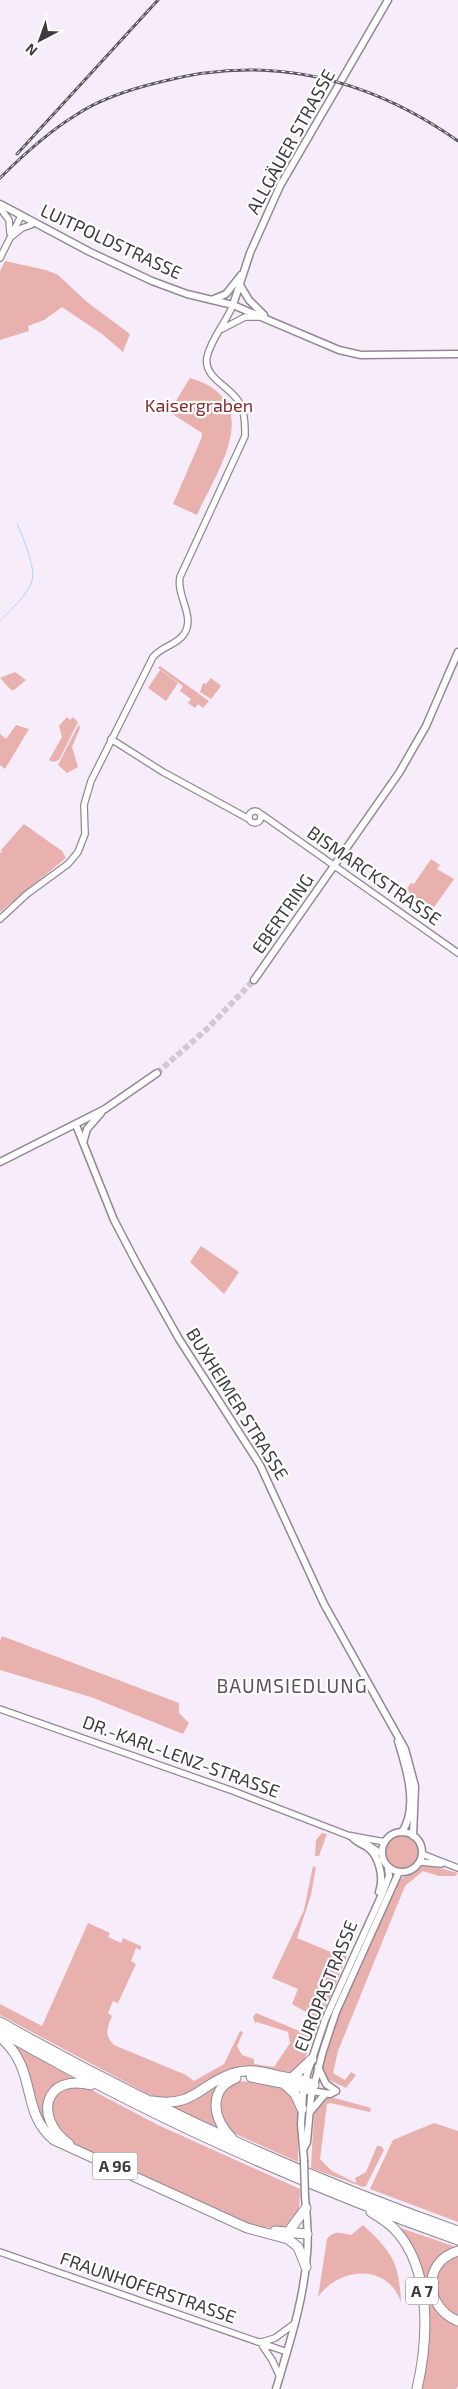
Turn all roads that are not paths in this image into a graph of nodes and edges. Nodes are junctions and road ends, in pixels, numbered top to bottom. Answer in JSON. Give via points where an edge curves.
{"nodes":[{"id":1,"x":388,"y":0,"type":"edge"},
{"id":2,"x":0,"y":204,"type":"edge"},
{"id":3,"x":0,"y":208,"type":"edge"},
{"id":4,"x":20,"y":216,"type":"junction"},
{"id":5,"x":31,"y":225,"type":"joint"},
{"id":6,"x":40,"y":226,"type":"junction"},
{"id":7,"x":9,"y":238,"type":"junction"},
{"id":8,"x":0,"y":258,"type":"edge"},
{"id":9,"x":244,"y":272,"type":"junction"},
{"id":10,"x":240,"y":285,"type":"junction"},
{"id":11,"x":213,"y":299,"type":"junction"},
{"id":12,"x":233,"y":305,"type":"junction"},
{"id":13,"x":266,"y":317,"type":"junction"},
{"id":14,"x":220,"y":330,"type":"junction"},
{"id":15,"x":458,"y":354,"type":"edge"},
{"id":16,"x":458,"y":652,"type":"edge"},
{"id":17,"x":111,"y":739,"type":"junction"},
{"id":18,"x":235,"y":811,"type":"junction"},
{"id":19,"x":250,"y":812,"type":"junction"},
{"id":20,"x":261,"y":814,"type":"junction"},
{"id":21,"x":249,"y":819,"type":"junction"},
{"id":22,"x":259,"y":821,"type":"junction"},
{"id":23,"x":273,"y":823,"type":"junction"},
{"id":24,"x":335,"y":866,"type":"junction"},
{"id":25,"x":0,"y":919,"type":"edge"},
{"id":26,"x":458,"y":953,"type":"edge"},
{"id":27,"x":254,"y":980,"type":"tunnel mouth"},
{"id":28,"x":156,"y":1073,"type":"tunnel mouth"},
{"id":29,"x":105,"y":1109,"type":"junction"},
{"id":30,"x":76,"y":1125,"type":"junction"},
{"id":31,"x":83,"y":1144,"type":"junction"},
{"id":32,"x":0,"y":1162,"type":"edge"},
{"id":33,"x":0,"y":1709,"type":"edge"},
{"id":34,"x":393,"y":1728,"type":"junction"},
{"id":35,"x":402,"y":1832,"type":"junction"},
{"id":36,"x":351,"y":1836,"type":"junction"},
{"id":37,"x":413,"y":1836,"type":"junction"},
{"id":38,"x":385,"y":1842,"type":"junction"},
{"id":39,"x":382,"y":1854,"type":"junction"},
{"id":40,"x":422,"y":1854,"type":"junction"},
{"id":41,"x":420,"y":1862,"type":"junction"},
{"id":42,"x":448,"y":1865,"type":"junction"},
{"id":43,"x":388,"y":1868,"type":"junction"},
{"id":44,"x":458,"y":1868,"type":"edge"},
{"id":45,"x":399,"y":1872,"type":"junction"},
{"id":46,"x":376,"y":1908,"type":"junction"},
{"id":47,"x":0,"y":2022,"type":"edge"},
{"id":48,"x":0,"y":2031,"type":"edge"},
{"id":49,"x":0,"y":2037,"type":"edge"},
{"id":50,"x":312,"y":2059,"type":"junction"},
{"id":51,"x":318,"y":2067,"type":"junction"},
{"id":52,"x":293,"y":2077,"type":"junction"},
{"id":53,"x":283,"y":2082,"type":"junction"},
{"id":54,"x":309,"y":2086,"type":"junction"},
{"id":55,"x":101,"y":2088,"type":"junction"},
{"id":56,"x":336,"y":2091,"type":"junction"},
{"id":57,"x":325,"y":2094,"type":"junction"},
{"id":58,"x":142,"y":2099,"type":"junction"},
{"id":59,"x":305,"y":2110,"type":"junction"},
{"id":60,"x":240,"y":2145,"type":"junction"},
{"id":61,"x":353,"y":2197,"type":"junction"},
{"id":62,"x":374,"y":2207,"type":"junction"},
{"id":63,"x":306,"y":2208,"type":"junction"},
{"id":64,"x":458,"y":2233,"type":"edge"},
{"id":65,"x":286,"y":2234,"type":"junction"},
{"id":66,"x":307,"y":2234,"type":"junction"},
{"id":67,"x":458,"y":2251,"type":"edge"},
{"id":68,"x":0,"y":2252,"type":"edge"},
{"id":69,"x":306,"y":2266,"type":"junction"},
{"id":70,"x":458,"y":2321,"type":"edge"},
{"id":71,"x":294,"y":2324,"type":"junction"},
{"id":72,"x":260,"y":2342,"type":"junction"},
{"id":73,"x":287,"y":2352,"type":"junction"},
{"id":74,"x":280,"y":2377,"type":"junction"},
{"id":75,"x":276,"y":2389,"type":"edge"},
{"id":76,"x":417,"y":2389,"type":"edge"}],
"edges":[{"from":1,"to":9,"type":"main road","name":"ALLGÄUER STRASSE","via":[[280,186]]},
{"from":2,"to":4,"type":"main road","name":"LUITPOLDSTRASSE"},
{"from":3,"to":7,"type":"street","via":[[9,220]]},
{"from":4,"to":6,"type":"main road","name":"LUITPOLDSTRASSE"},
{"from":4,"to":7,"type":"street"},
{"from":5,"to":6,"type":"main road"},
{"from":5,"to":7,"type":"street"},
{"from":6,"to":11,"type":"main road","name":"LUITPOLDSTRASSE","via":[[152,281],[187,294]]},
{"from":7,"to":8,"type":"street"},
{"from":9,"to":10,"type":"main road","name":"ALLGÄUER STRASSE"},
{"from":9,"to":11,"type":"main road","via":[[229,291]]},
{"from":10,"to":12,"type":"main road","name":"ALLGÄUER STRASSE"},
{"from":10,"to":13,"type":"main road"},
{"from":11,"to":12,"type":"main road","name":"LUITPOLDSTRASSE"},
{"from":12,"to":13,"type":"main road","name":"LUITPOLDSTRASSE"},
{"from":12,"to":14,"type":"street"},
{"from":13,"to":14,"type":"street","via":[[245,317]]},
{"from":13,"to":15,"type":"main road","name":"LUITPOLDSTRASSE","via":[[350,353],[399,356]]},
{"from":14,"to":17,"type":"street","via":[[207,355],[208,370],[239,401],[245,436],[180,577],[179,586],[188,619],[186,631],[178,641],[153,657]]},
{"from":16,"to":24,"type":"main road","name":"EBERTRING","via":[[410,754]]},
{"from":17,"to":18,"type":"street","name":"BISMARCKSTRASSE"},
{"from":17,"to":25,"type":"street","via":[[86,794],[85,834],[78,852],[68,864]]},
{"from":18,"to":19,"type":"street","name":"BISMARCKSTRASSE"},
{"from":18,"to":21,"type":"street","name":"BISMARCKSTRASSE"},
{"from":19,"to":20,"type":"street","name":"BISMARCKSTRASSE"},
{"from":19,"to":21,"type":"street"},
{"from":20,"to":22,"type":"street"},
{"from":20,"to":23,"type":"street","name":"BISMARCKSTRASSE"},
{"from":21,"to":22,"type":"street","name":"BISMARCKSTRASSE","via":[[255,823]]},
{"from":22,"to":23,"type":"street","name":"BISMARCKSTRASSE"},
{"from":23,"to":24,"type":"street","name":"BISMARCKSTRASSE"},
{"from":24,"to":26,"type":"street","name":"BISMARCKSTRASSE"},
{"from":24,"to":27,"type":"main road","name":"EBERTRING"},
{"from":28,"to":29,"type":"main road"},
{"from":29,"to":30,"type":"main road"},
{"from":29,"to":31,"type":"main road","via":[[87,1129]]},
{"from":30,"to":31,"type":"main road","name":"BUXHEIMER STRASSE"},
{"from":30,"to":32,"type":"main road"},
{"from":31,"to":34,"type":"main road","name":"BUXHEIMER STRASSE","via":[[114,1220],[163,1310],[269,1482],[324,1604]]},
{"from":33,"to":36,"type":"street","name":"DR.-KARL-LENZ-STRASSE"},
{"from":34,"to":35,"type":"main road","name":"BUXHEIMER STRASSE","via":[[408,1775],[407,1822]]},
{"from":34,"to":37,"type":"main road","name":"BUXHEIMER STRASSE","via":[[409,1758],[413,1775]]},
{"from":35,"to":37,"type":"main road"},
{"from":35,"to":38,"type":"main road","via":[[390,1836]]},
{"from":36,"to":38,"type":"street","name":"DR.-KARL-LENZ-STRASSE"},
{"from":36,"to":39,"type":"street","name":"DR.-KARL-LENZ-STRASSE"},
{"from":36,"to":46,"type":"main road","via":[[371,1850],[380,1868],[382,1879]]},
{"from":37,"to":40,"type":"main road","via":[[419,1842]]},
{"from":38,"to":39,"type":"main road"},
{"from":39,"to":43,"type":"main road"},
{"from":40,"to":41,"type":"main road"},
{"from":40,"to":42,"type":"street"},
{"from":41,"to":42,"type":"street"},
{"from":41,"to":45,"type":"main road","via":[[411,1870]]},
{"from":42,"to":44,"type":"street"},
{"from":43,"to":45,"type":"main road"},
{"from":43,"to":46,"type":"main road","name":"EUROPASTRASSE","via":[[389,1876]]},
{"from":45,"to":51,"type":"main road","name":"EUROPASTRASSE","via":[[336,2012]]},
{"from":46,"to":50,"type":"main road","name":"EUROPASTRASSE","via":[[325,2020]]},
{"from":47,"to":58,"type":"highway"},
{"from":48,"to":55,"type":"highway","number":"A 96"},
{"from":49,"to":65,"type":"highway","via":[[20,2062],[36,2119],[54,2140],[247,2228]]},
{"from":50,"to":52,"type":"highway"},
{"from":50,"to":54,"type":"main road","name":"EUROPASTRASSE"},
{"from":51,"to":54,"type":"main road","name":"EUROPASTRASSE"},
{"from":51,"to":56,"type":"main road","via":[[326,2084]]},
{"from":52,"to":54,"type":"highway"},
{"from":52,"to":58,"type":"highway","via":[[242,2071],[184,2100]]},
{"from":53,"to":54,"type":"highway"},
{"from":53,"to":59,"type":"highway"},
{"from":53,"to":60,"type":"highway","via":[[244,2076],[232,2080],[220,2090],[216,2116],[224,2130]]},
{"from":54,"to":56,"type":"main road"},
{"from":54,"to":57,"type":"main road"},
{"from":54,"to":59,"type":"main road","name":"EUROPASTRASSE"},
{"from":55,"to":61,"type":"highway","number":"A 96","via":[[246,2156]]},
{"from":55,"to":65,"type":"highway","number":"A 96","via":[[70,2082],[55,2090],[48,2100],[50,2124],[67,2143],[238,2222]]},
{"from":56,"to":57,"type":"main road"},
{"from":57,"to":59,"type":"main road"},
{"from":58,"to":60,"type":"highway"},
{"from":59,"to":63,"type":"main road","name":"EUROPASTRASSE","bridge":true,"via":[[301,2142],[304,2148]]},
{"from":60,"to":61,"type":"highway"},
{"from":61,"to":62,"type":"highway"},
{"from":62,"to":64,"type":"highway"},
{"from":62,"to":76,"type":"highway","number":"A 7","via":[[398,2232],[418,2267],[424,2321]]},
{"from":63,"to":65,"type":"highway"},
{"from":63,"to":66,"type":"main road","name":"EUROPASTRASSE"},
{"from":65,"to":66,"type":"highway","number":"A 96"},
{"from":65,"to":69,"type":"highway","via":[[298,2247]]},
{"from":66,"to":69,"type":"main road","name":"EUROPASTRASSE"},
{"from":67,"to":70,"type":"highway","via":[[442,2259],[431,2283],[436,2304],[449,2318]]},
{"from":68,"to":72,"type":"street","name":"FRAUNHOFERSTRASSE"},
{"from":69,"to":71,"type":"main road","name":"EUROPASTRASSE"},
{"from":71,"to":72,"type":"street","via":[[276,2338]]},
{"from":71,"to":73,"type":"main road","name":"EUROPASTRASSE"},
{"from":72,"to":73,"type":"street","name":"FRAUNHOFERSTRASSE"},
{"from":72,"to":74,"type":"street"},
{"from":73,"to":74,"type":"main road","name":"EUROPASTRASSE"},
{"from":74,"to":75,"type":"main road","name":"EUROPASTRASSE"}]}
